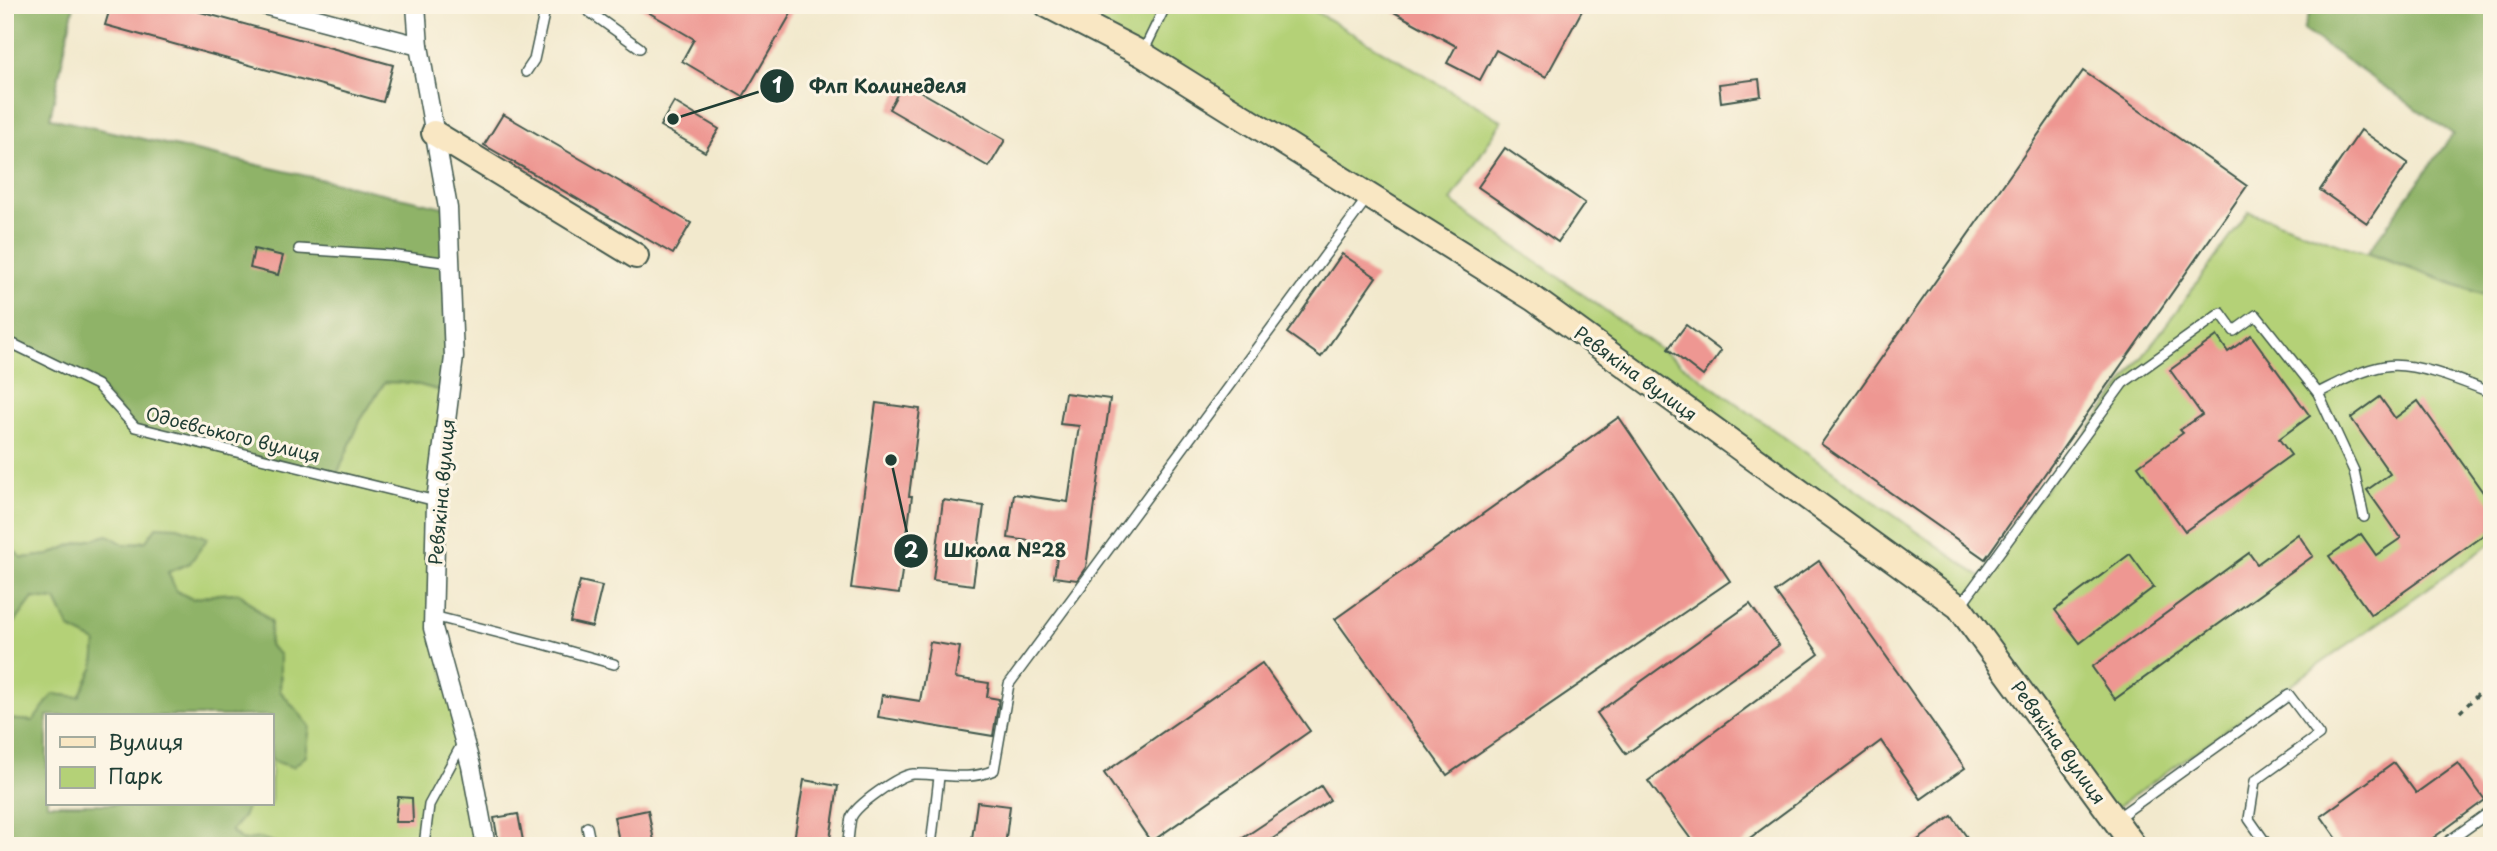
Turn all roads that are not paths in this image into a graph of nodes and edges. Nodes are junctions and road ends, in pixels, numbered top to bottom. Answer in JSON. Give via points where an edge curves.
{"nodes":[{"id":1,"x":9,"y":5,"type":"edge"},
{"id":2,"x":264,"y":5,"type":"edge"},
{"id":3,"x":416,"y":5,"type":"edge"},
{"id":4,"x":546,"y":5,"type":"edge"},
{"id":5,"x":580,"y":5,"type":"edge"},
{"id":6,"x":1047,"y":5,"type":"edge"},
{"id":7,"x":1166,"y":5,"type":"edge"},
{"id":8,"x":5,"y":32,"type":"edge"},
{"id":9,"x":419,"y":46,"type":"junction"},
{"id":10,"x":640,"y":48,"type":"dead end"},
{"id":11,"x":1142,"y":54,"type":"junction"},
{"id":12,"x":526,"y":72,"type":"dead end"},
{"id":13,"x":434,"y":133,"type":"junction"},
{"id":14,"x":1368,"y":195,"type":"junction"},
{"id":15,"x":299,"y":249,"type":"dead end"},
{"id":16,"x":636,"y":256,"type":"dead end"},
{"id":17,"x":450,"y":263,"type":"junction"},
{"id":18,"x":5,"y":340,"type":"edge"},
{"id":19,"x":2318,"y":393,"type":"junction"},
{"id":20,"x":2492,"y":393,"type":"edge"},
{"id":21,"x":436,"y":501,"type":"junction"},
{"id":22,"x":2364,"y":517,"type":"dead end"},
{"id":23,"x":1959,"y":607,"type":"junction"},
{"id":24,"x":433,"y":617,"type":"junction"},
{"id":25,"x":614,"y":664,"type":"dead end"},
{"id":26,"x":464,"y":740,"type":"junction"},
{"id":27,"x":939,"y":777,"type":"junction"},
{"id":28,"x":2491,"y":811,"type":"edge"},
{"id":29,"x":2115,"y":819,"type":"junction"},
{"id":30,"x":587,"y":827,"type":"dead end"},
{"id":31,"x":424,"y":846,"type":"edge"},
{"id":32,"x":486,"y":846,"type":"edge"},
{"id":33,"x":591,"y":846,"type":"edge"},
{"id":34,"x":847,"y":846,"type":"edge"},
{"id":35,"x":931,"y":846,"type":"edge"},
{"id":36,"x":2134,"y":846,"type":"edge"},
{"id":37,"x":2268,"y":846,"type":"edge"},
{"id":38,"x":2442,"y":846,"type":"edge"}],
"edges":[{"from":1,"to":8,"type":"lane"},
{"from":2,"to":9,"type":"street"},
{"from":3,"to":9,"type":"street","name":"Ревякіна вулиця"},
{"from":4,"to":12,"type":"lane","via":[[534,60]]},
{"from":5,"to":10,"type":"lane"},
{"from":6,"to":11,"type":"street","name":"Ревякіна вулиця"},
{"from":7,"to":11,"type":"lane"},
{"from":9,"to":13,"type":"street","name":"Ревякіна вулиця"},
{"from":11,"to":14,"type":"street","name":"Ревякіна вулиця"},
{"from":13,"to":16,"type":"street"},
{"from":13,"to":17,"type":"street","name":"Ревякіна вулиця","via":[[448,208]]},
{"from":14,"to":23,"type":"street","name":"Ревякіна вулиця","via":[[1534,299]]},
{"from":14,"to":27,"type":"lane","via":[[1009,684],[994,770],[982,776]]},
{"from":15,"to":17,"type":"lane"},
{"from":17,"to":21,"type":"street","name":"Ревякіна вулиця","via":[[454,357]]},
{"from":18,"to":21,"type":"lane","name":"Одоєвського вулиця","via":[[97,385],[135,427]]},
{"from":19,"to":20,"type":"lane","via":[[2355,374],[2388,366],[2426,370]]},
{"from":19,"to":22,"type":"lane","via":[[2354,471]]},
{"from":19,"to":23,"type":"lane","via":[[2256,315],[2234,331],[2221,313],[2123,383]]},
{"from":21,"to":24,"type":"street","name":"Ревякіна вулиця"},
{"from":23,"to":29,"type":"street","name":"Ревякіна вулиця"},
{"from":24,"to":25,"type":"lane"},
{"from":24,"to":26,"type":"street","name":"Ревякіна вулиця"},
{"from":26,"to":31,"type":"lane","via":[[429,805]]},
{"from":26,"to":32,"type":"street","name":"Ревякіна вулиця"},
{"from":27,"to":34,"type":"lane","via":[[909,774],[871,796],[852,816]]},
{"from":27,"to":35,"type":"lane"},
{"from":28,"to":38,"type":"lane"},
{"from":29,"to":36,"type":"street","name":"Ревякіна вулиця"},
{"from":29,"to":37,"type":"lane","via":[[2290,695],[2319,735],[2255,781],[2249,819]]},
{"from":30,"to":33,"type":"lane"}]}
